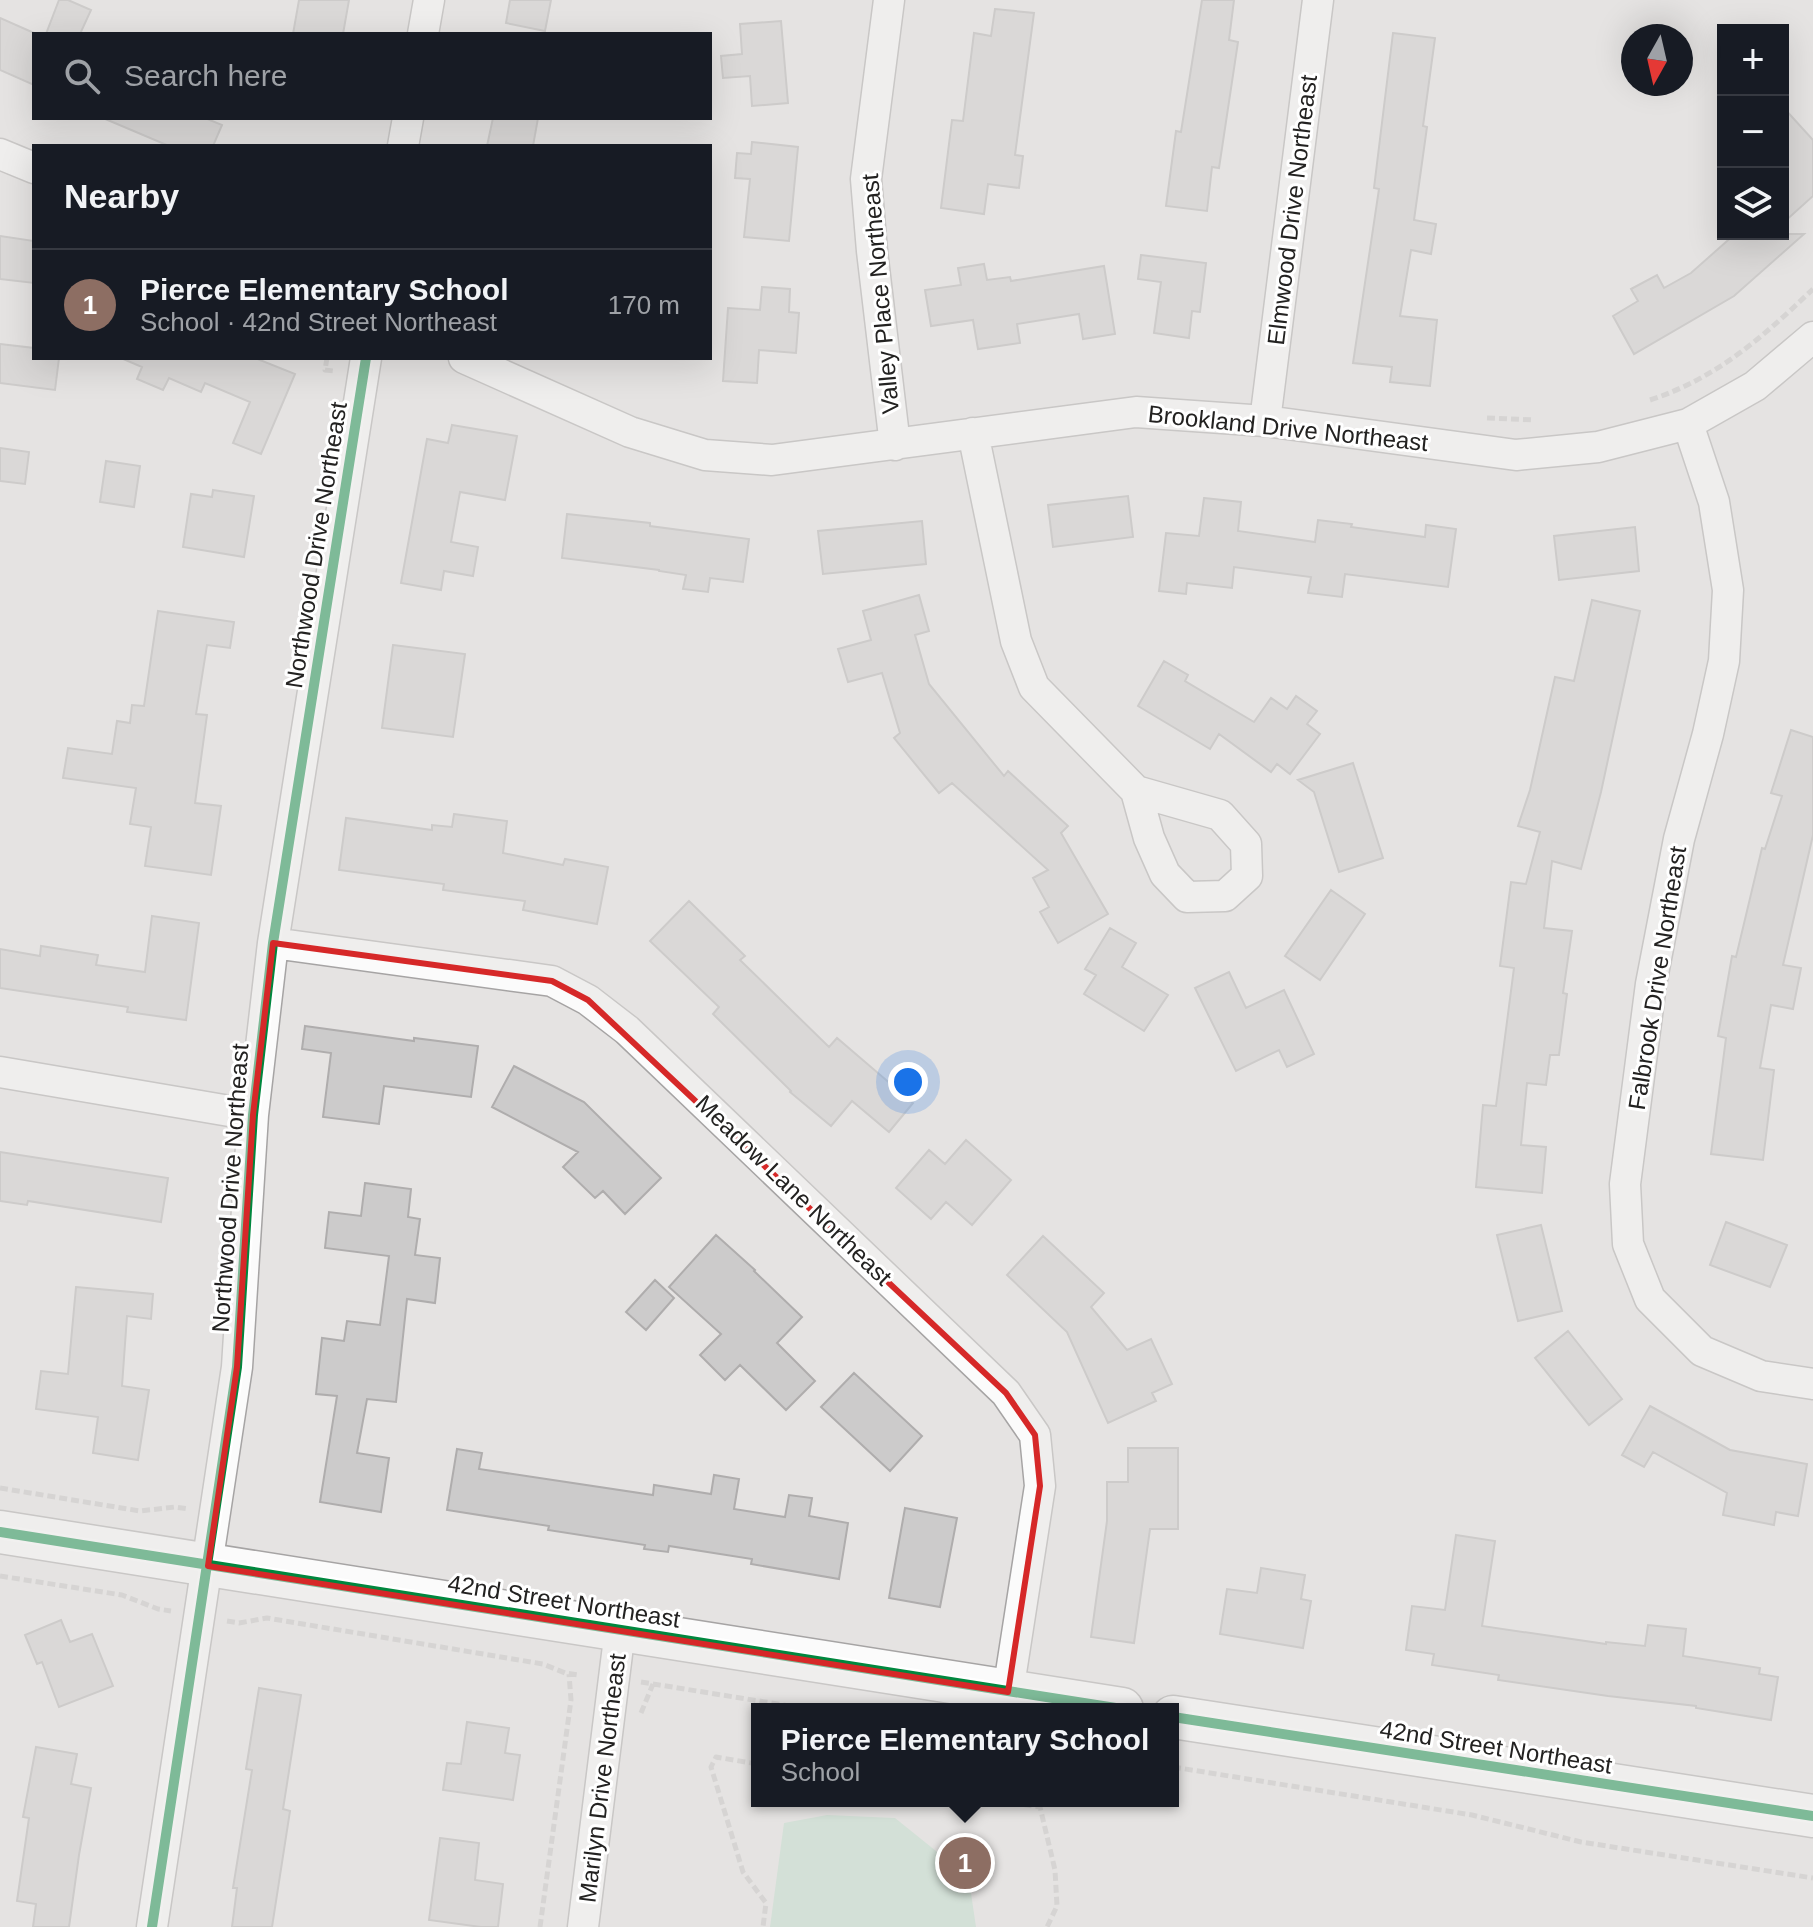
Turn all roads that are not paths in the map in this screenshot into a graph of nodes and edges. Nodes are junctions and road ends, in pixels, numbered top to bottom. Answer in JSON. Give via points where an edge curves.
{"nodes":[{"id":1,"x":429,"y":0,"type":"edge"},
{"id":2,"x":889,"y":0,"type":"edge"},
{"id":3,"x":1318,"y":0,"type":"edge"},
{"id":4,"x":423,"y":32,"type":"edge"},
{"id":5,"x":408,"y":120,"type":"edge"},
{"id":6,"x":403,"y":144,"type":"edge"},
{"id":7,"x":0,"y":154,"type":"edge"},
{"id":8,"x":32,"y":167,"type":"edge"},
{"id":9,"x":1813,"y":337,"type":"edge"},
{"id":10,"x":366,"y":360,"type":"edge"},
{"id":11,"x":468,"y":360,"type":"edge"},
{"id":12,"x":1265,"y":421,"type":"junction"},
{"id":13,"x":1688,"y":424,"type":"junction"},
{"id":14,"x":973,"y":433,"type":"junction"},
{"id":15,"x":895,"y":445,"type":"junction"},
{"id":16,"x":1136,"y":791,"type":"dead end"},
{"id":17,"x":273,"y":943,"type":"junction"},
{"id":18,"x":0,"y":1072,"type":"edge"},
{"id":19,"x":253,"y":1115,"type":"junction"},
{"id":20,"x":1813,"y":1384,"type":"edge"},
{"id":21,"x":0,"y":1532,"type":"edge"},
{"id":22,"x":208,"y":1566,"type":"junction"},
{"id":23,"x":620,"y":1630,"type":"junction"},
{"id":24,"x":1008,"y":1692,"type":"junction"},
{"id":25,"x":1082,"y":1703,"type":"edge"},
{"id":26,"x":1179,"y":1718,"type":"edge"},
{"id":27,"x":1813,"y":1816,"type":"edge"},
{"id":28,"x":152,"y":1927,"type":"edge"},
{"id":29,"x":583,"y":1927,"type":"edge"}],
"edges":[{"from":1,"to":4,"type":"street"},
{"from":2,"to":15,"type":"street","name":"Valley Place Northeast","via":[[866,179]]},
{"from":3,"to":12,"type":"street","name":"Elmwood Drive Northeast"},
{"from":5,"to":6,"type":"street"},
{"from":7,"to":8,"type":"street"},
{"from":9,"to":13,"type":"street","name":"Brookland Drive Northeast","via":[[1755,386]]},
{"from":10,"to":17,"type":"street","name":"Northwood Drive Northeast"},
{"from":11,"to":15,"type":"street","name":"Brookland Drive Northeast","via":[[630,432],[705,455],[772,460]]},
{"from":12,"to":13,"type":"street","name":"Brookland Drive Northeast","via":[[1516,455],[1598,447]]},
{"from":12,"to":14,"type":"street","name":"Brookland Drive Northeast","via":[[1136,412]]},
{"from":13,"to":20,"type":"street","name":"Falbrook Drive Northeast","via":[[1714,502],[1728,590],[1724,661],[1679,839],[1651,984],[1625,1184],[1628,1244],[1650,1299],[1702,1351],[1761,1376]]},
{"from":14,"to":15,"type":"street","name":"Brookland Drive Northeast"},
{"from":14,"to":16,"type":"street","via":[[1016,641],[1034,687]]},
{"from":17,"to":19,"type":"street","name":"Northwood Drive Northeast"},
{"from":17,"to":24,"type":"street","name":"Meadow Lane Northeast","via":[[552,981],[588,1000],[627,1030],[1006,1393],[1035,1435],[1040,1486]]},
{"from":18,"to":19,"type":"street"},
{"from":19,"to":22,"type":"street","name":"Northwood Drive Northeast","via":[[237,1367]]},
{"from":21,"to":22,"type":"main road","name":"42nd Street Northeast"},
{"from":22,"to":23,"type":"main road","name":"42nd Street Northeast"},
{"from":22,"to":28,"type":"street","name":"Northwood Drive Northeast"},
{"from":23,"to":24,"type":"main road","name":"42nd Street Northeast"},
{"from":23,"to":29,"type":"street","name":"Marilyn Drive Northeast"},
{"from":24,"to":25,"type":"main road","name":"42nd Street Northeast"},
{"from":26,"to":27,"type":"main road","name":"42nd Street Northeast"}]}
